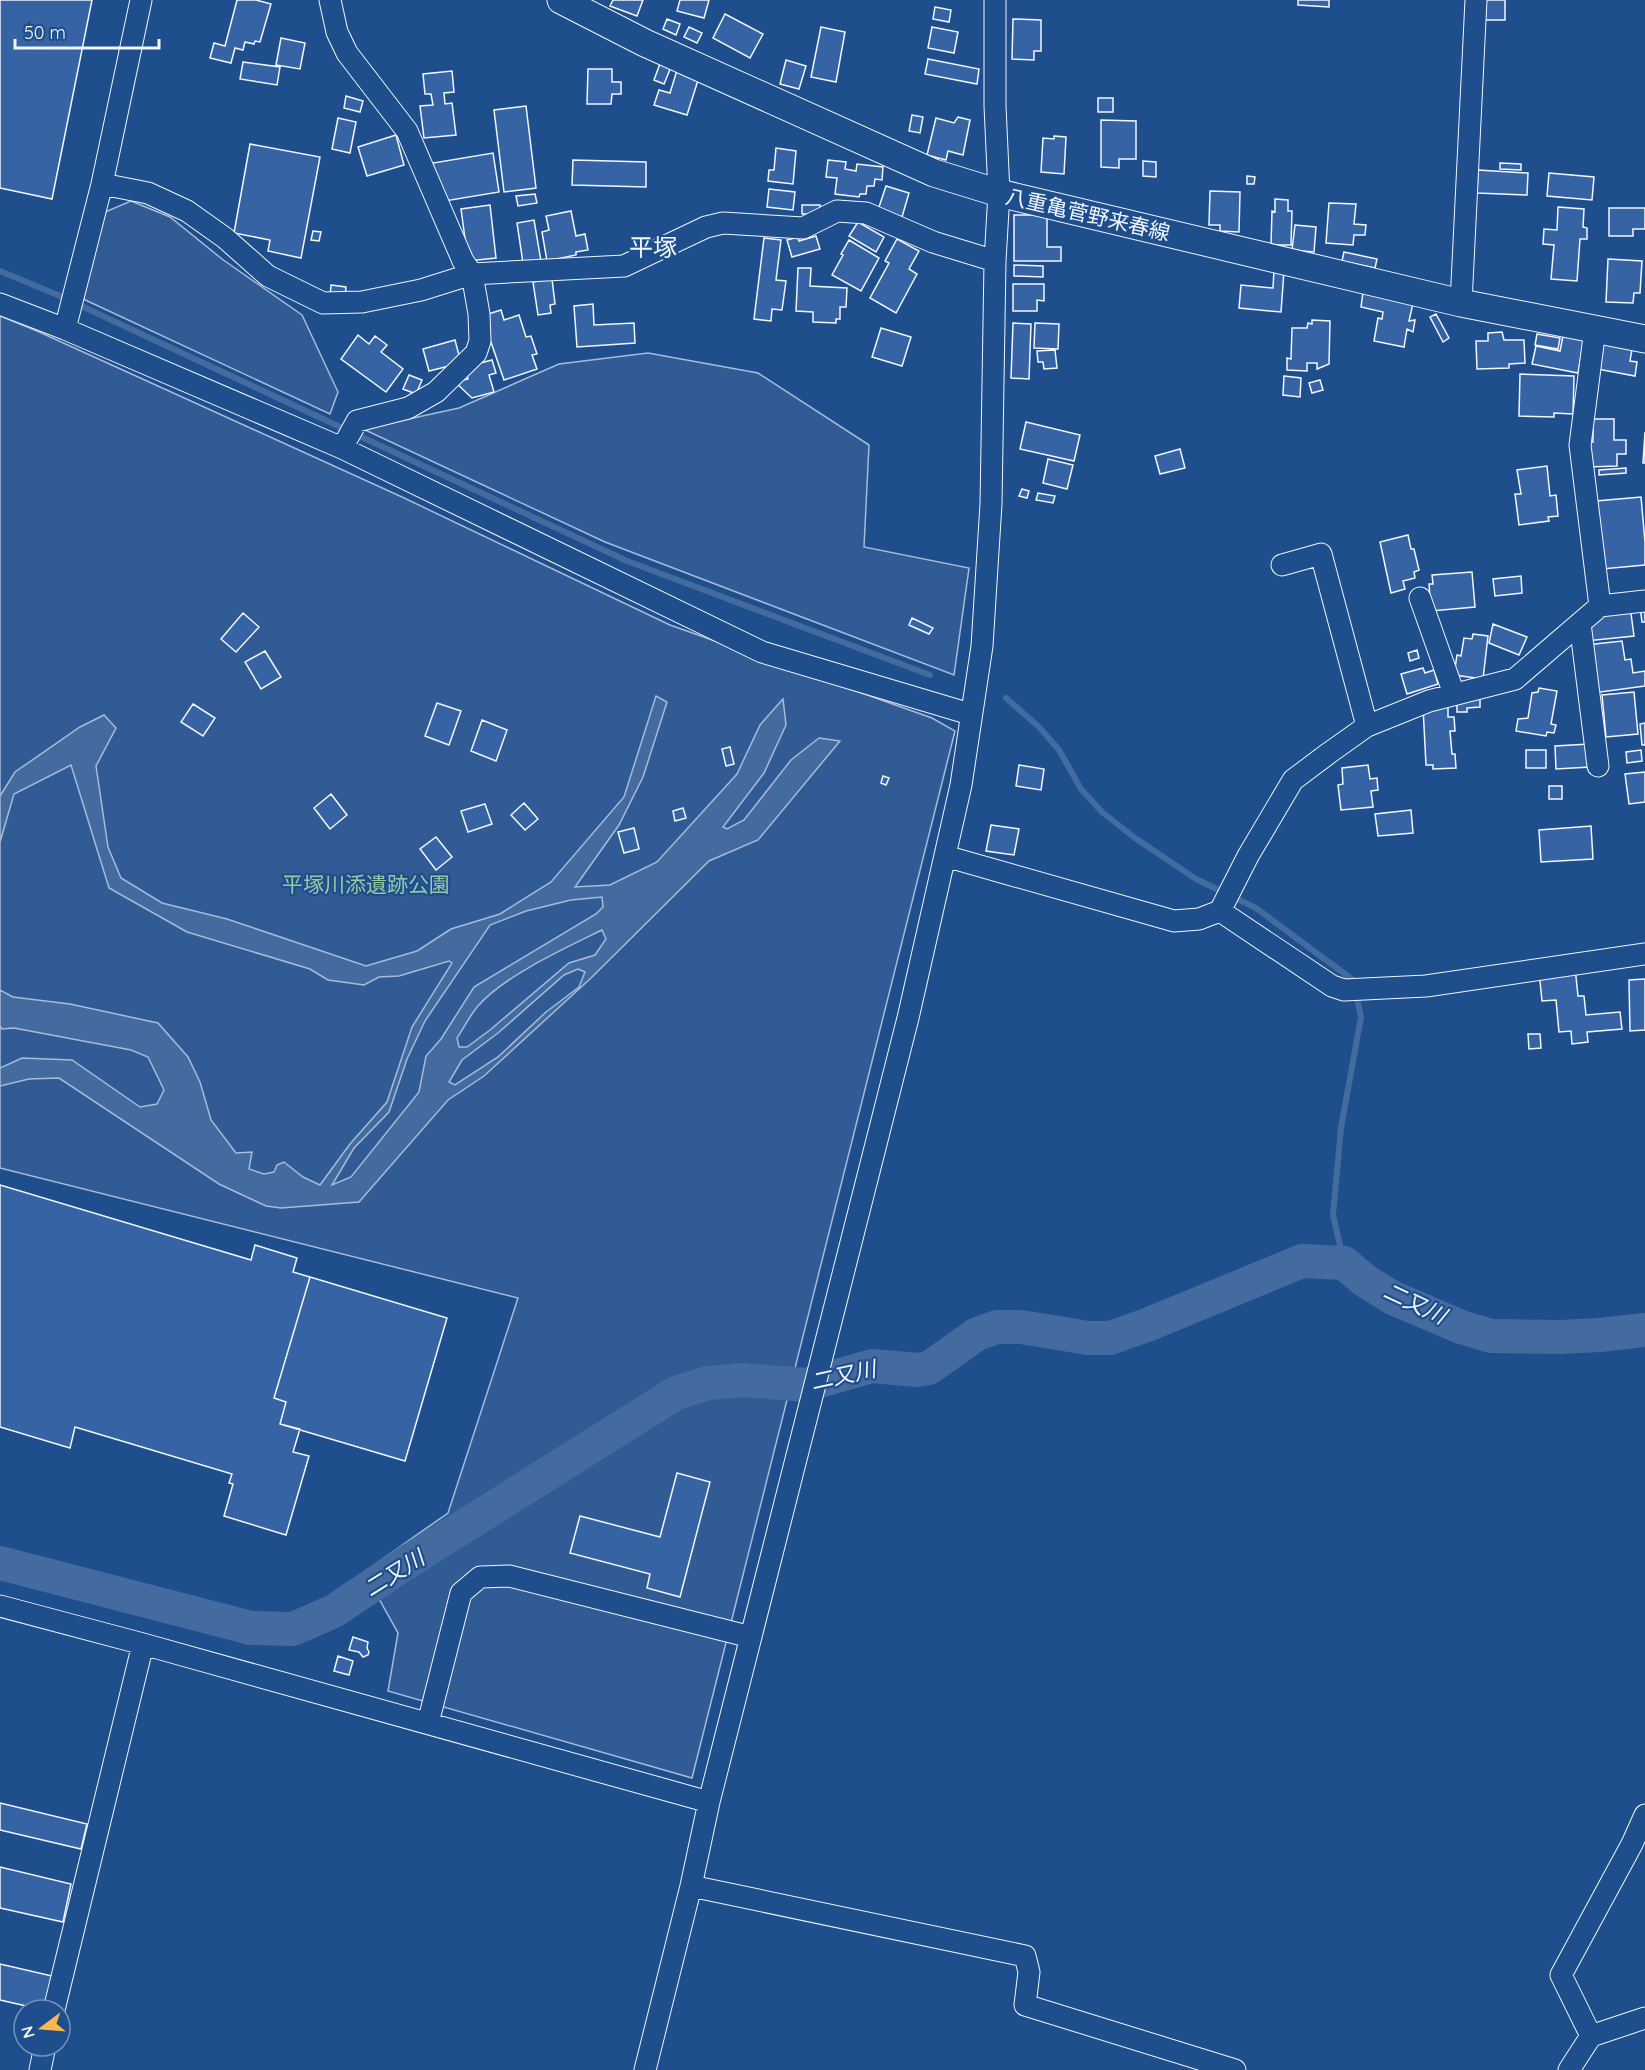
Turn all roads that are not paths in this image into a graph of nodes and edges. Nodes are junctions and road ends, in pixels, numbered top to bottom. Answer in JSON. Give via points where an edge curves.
{"nodes":[{"id":1,"x":141,"y":0,"type":"edge"},
{"id":2,"x":330,"y":0,"type":"edge"},
{"id":3,"x":561,"y":0,"type":"edge"},
{"id":4,"x":995,"y":0,"type":"edge"},
{"id":5,"x":1476,"y":0,"type":"edge"},
{"id":6,"x":102,"y":184,"type":"junction"},
{"id":7,"x":999,"y":193,"type":"junction"},
{"id":8,"x":996,"y":261,"type":"junction"},
{"id":9,"x":472,"y":274,"type":"junction"},
{"id":10,"x":1461,"y":303,"type":"junction"},
{"id":11,"x":0,"y":304,"type":"edge"},
{"id":12,"x":68,"y":320,"type":"junction"},
{"id":13,"x":1595,"y":329,"type":"junction"},
{"id":14,"x":1645,"y":339,"type":"edge"},
{"id":15,"x":342,"y":448,"type":"junction"},
{"id":16,"x":1282,"y":565,"type":"dead end"},
{"id":17,"x":1420,"y":598,"type":"dead end"},
{"id":18,"x":1645,"y":602,"type":"edge"},
{"id":19,"x":1600,"y":606,"type":"junction"},
{"id":20,"x":1580,"y":623,"type":"junction"},
{"id":21,"x":1454,"y":694,"type":"junction"},
{"id":22,"x":970,"y":714,"type":"junction"},
{"id":23,"x":1367,"y":726,"type":"junction"},
{"id":24,"x":1598,"y":766,"type":"dead end"},
{"id":25,"x":945,"y":856,"type":"junction"},
{"id":26,"x":1220,"y":911,"type":"junction"},
{"id":27,"x":1645,"y":954,"type":"edge"},
{"id":28,"x":0,"y":1606,"type":"edge"},
{"id":29,"x":751,"y":1637,"type":"junction"},
{"id":30,"x":143,"y":1644,"type":"junction"},
{"id":31,"x":428,"y":1723,"type":"junction"},
{"id":32,"x":709,"y":1802,"type":"junction"},
{"id":33,"x":1645,"y":1815,"type":"edge"},
{"id":34,"x":691,"y":1886,"type":"junction"},
{"id":35,"x":57,"y":1998,"type":"edge"},
{"id":36,"x":1645,"y":2018,"type":"edge"},
{"id":37,"x":1591,"y":2036,"type":"junction"},
{"id":38,"x":645,"y":2070,"type":"edge"},
{"id":39,"x":1235,"y":2070,"type":"edge"},
{"id":40,"x":1569,"y":2070,"type":"edge"}],
"edges":[{"from":1,"to":6,"type":"street"},
{"from":2,"to":9,"type":"street","via":[[337,32],[347,53],[406,131]]},
{"from":3,"to":7,"type":"main road","name":"八重亀菅野来春線","via":[[645,43],[934,172]]},
{"from":4,"to":7,"type":"street"},
{"from":5,"to":10,"type":"street"},
{"from":6,"to":9,"type":"street","via":[[148,193],[188,211],[268,276],[323,303],[362,302]]},
{"from":6,"to":12,"type":"street"},
{"from":7,"to":8,"type":"street"},
{"from":7,"to":10,"type":"main road","name":"八重亀菅野来春線"},
{"from":8,"to":9,"type":"street","via":[[933,242],[866,213],[837,211],[803,228],[723,223],[706,227],[624,266]]},
{"from":8,"to":22,"type":"street","via":[[991,504],[982,646]]},
{"from":9,"to":15,"type":"street","via":[[479,314],[480,341],[476,352],[436,392],[408,408],[357,421]]},
{"from":10,"to":13,"type":"main road","name":"八重亀菅野来春線"},
{"from":11,"to":12,"type":"street"},
{"from":12,"to":15,"type":"street"},
{"from":13,"to":14,"type":"main road","name":"八重亀菅野来春線"},
{"from":13,"to":19,"type":"street","via":[[1580,445]]},
{"from":15,"to":22,"type":"street","via":[[762,652]]},
{"from":16,"to":23,"type":"street","via":[[1321,554]]},
{"from":17,"to":21,"type":"street"},
{"from":18,"to":19,"type":"street"},
{"from":19,"to":20,"type":"street"},
{"from":20,"to":21,"type":"street","via":[[1515,679]]},
{"from":20,"to":24,"type":"street"},
{"from":21,"to":23,"type":"street"},
{"from":22,"to":25,"type":"street","via":[[961,785]]},
{"from":23,"to":26,"type":"street","via":[[1293,780]]},
{"from":25,"to":26,"type":"street","via":[[1174,921],[1199,919]]},
{"from":25,"to":29,"type":"street","via":[[908,1018]]},
{"from":26,"to":27,"type":"street","via":[[1332,986],[1344,990],[1426,986]]},
{"from":28,"to":30,"type":"street"},
{"from":29,"to":31,"type":"street","via":[[510,1576],[480,1577],[461,1593]]},
{"from":29,"to":32,"type":"street"},
{"from":30,"to":31,"type":"street"},
{"from":30,"to":35,"type":"street"},
{"from":31,"to":32,"type":"street"},
{"from":32,"to":34,"type":"street"},
{"from":33,"to":37,"type":"street","via":[[1561,1975]]},
{"from":34,"to":38,"type":"street"},
{"from":34,"to":39,"type":"street","via":[[1025,1956],[1029,1972],[1025,2005]]},
{"from":36,"to":37,"type":"street"},
{"from":37,"to":40,"type":"street"}]}
